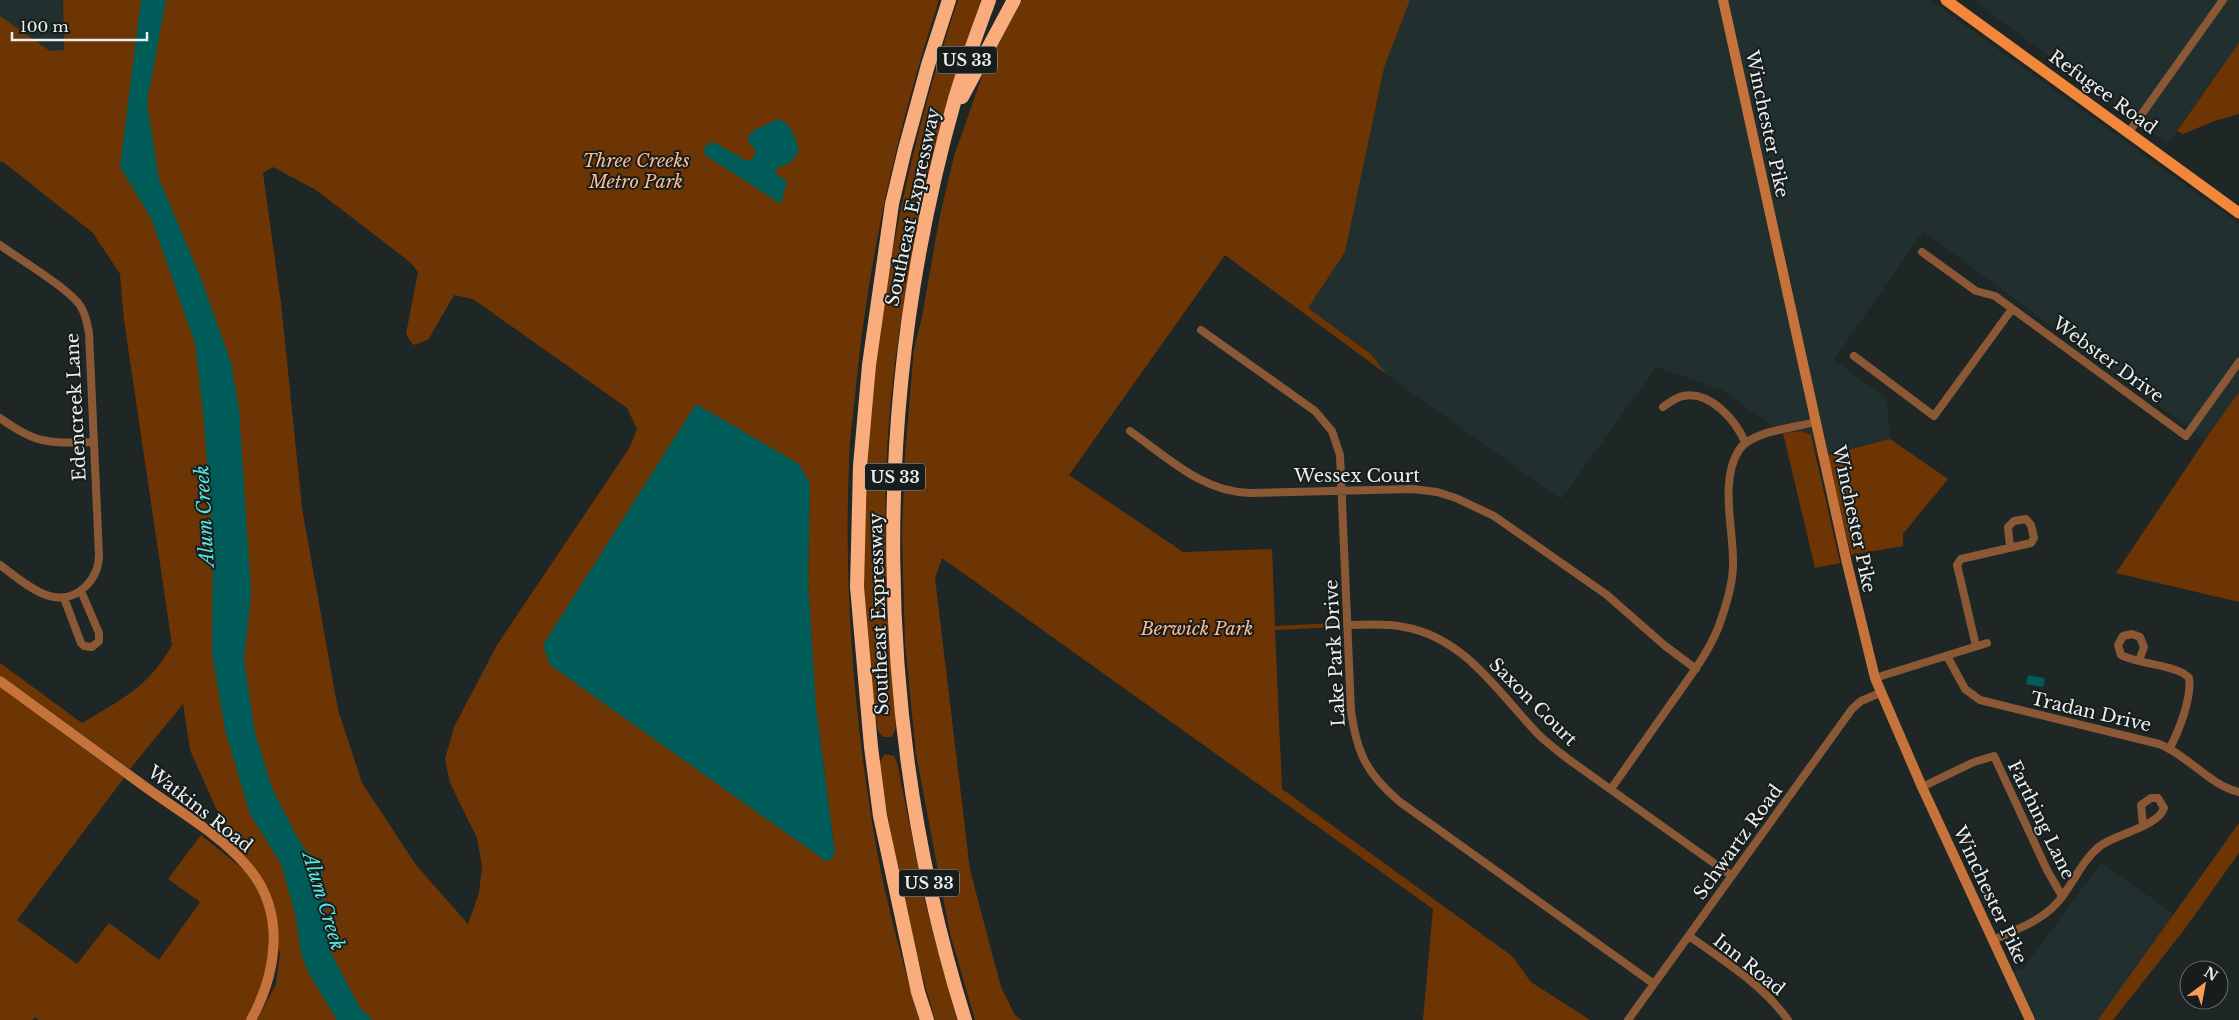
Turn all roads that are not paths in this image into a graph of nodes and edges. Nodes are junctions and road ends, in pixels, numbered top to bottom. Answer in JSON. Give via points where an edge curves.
{"nodes":[{"id":1,"x":949,"y":0,"type":"edge"},
{"id":2,"x":989,"y":0,"type":"edge"},
{"id":3,"x":1014,"y":0,"type":"edge"},
{"id":4,"x":1723,"y":0,"type":"edge"},
{"id":5,"x":1946,"y":0,"type":"edge"},
{"id":6,"x":2223,"y":0,"type":"edge"},
{"id":7,"x":949,"y":122,"type":"junction"},
{"id":8,"x":2129,"y":132,"type":"junction"},
{"id":9,"x":2239,"y":213,"type":"edge"},
{"id":10,"x":0,"y":245,"type":"edge"},
{"id":11,"x":1922,"y":252,"type":"dead end"},
{"id":12,"x":2012,"y":309,"type":"junction"},
{"id":13,"x":1201,"y":330,"type":"dead end"},
{"id":14,"x":1854,"y":356,"type":"dead end"},
{"id":15,"x":2239,"y":362,"type":"edge"},
{"id":16,"x":1663,"y":407,"type":"dead end"},
{"id":17,"x":0,"y":418,"type":"edge"},
{"id":18,"x":1815,"y":422,"type":"junction"},
{"id":19,"x":1130,"y":431,"type":"dead end"},
{"id":20,"x":93,"y":442,"type":"junction"},
{"id":21,"x":1746,"y":442,"type":"junction"},
{"id":22,"x":1342,"y":489,"type":"junction"},
{"id":23,"x":2010,"y":547,"type":"dead end"},
{"id":24,"x":0,"y":565,"type":"edge"},
{"id":25,"x":81,"y":591,"type":"junction"},
{"id":26,"x":67,"y":597,"type":"junction"},
{"id":27,"x":1347,"y":625,"type":"junction"},
{"id":28,"x":1987,"y":643,"type":"dead end"},
{"id":29,"x":1976,"y":646,"type":"junction"},
{"id":30,"x":1947,"y":656,"type":"junction"},
{"id":31,"x":2139,"y":661,"type":"dead end"},
{"id":32,"x":1696,"y":669,"type":"junction"},
{"id":33,"x":1875,"y":678,"type":"junction"},
{"id":34,"x":0,"y":682,"type":"edge"},
{"id":35,"x":1880,"y":693,"type":"junction"},
{"id":36,"x":2170,"y":748,"type":"junction"},
{"id":37,"x":1922,"y":787,"type":"junction"},
{"id":38,"x":1611,"y":789,"type":"junction"},
{"id":39,"x":2239,"y":792,"type":"edge"},
{"id":40,"x":2143,"y":825,"type":"dead end"},
{"id":41,"x":1732,"y":876,"type":"junction"},
{"id":42,"x":2062,"y":896,"type":"junction"},
{"id":43,"x":1689,"y":936,"type":"junction"},
{"id":44,"x":1993,"y":940,"type":"junction"},
{"id":45,"x":1654,"y":984,"type":"junction"},
{"id":46,"x":251,"y":1020,"type":"edge"},
{"id":47,"x":927,"y":1020,"type":"edge"},
{"id":48,"x":965,"y":1020,"type":"edge"},
{"id":49,"x":1628,"y":1020,"type":"edge"},
{"id":50,"x":1788,"y":1020,"type":"edge"},
{"id":51,"x":2030,"y":1020,"type":"edge"}],
"edges":[{"from":1,"to":47,"type":"highway","name":"Southeast Expressway","number":"US 33","via":[[905,149],[880,276],[861,454],[857,578],[880,816]]},
{"from":2,"to":7,"type":"highway","name":"Southeast Expressway","number":"US 33"},
{"from":3,"to":7,"type":"highway"},
{"from":4,"to":18,"type":"main road","name":"Winchester Pike"},
{"from":5,"to":8,"type":"main road","name":"Refugee Road"},
{"from":6,"to":8,"type":"street"},
{"from":7,"to":48,"type":"highway","name":"Southeast Expressway","number":"US 33","via":[[928,212],[910,315],[898,405],[892,528],[896,647],[908,763],[924,863]]},
{"from":8,"to":9,"type":"main road","name":"Refugee Road"},
{"from":10,"to":20,"type":"street","name":"Edencreek Lane","via":[[68,293],[80,306],[89,334]]},
{"from":11,"to":12,"type":"street","name":"Webster Drive","via":[[1976,292],[1995,296]]},
{"from":12,"to":14,"type":"street","via":[[1934,416]]},
{"from":12,"to":15,"type":"street","name":"Webster Drive","via":[[2186,436]]},
{"from":13,"to":22,"type":"street","name":"Lake Park Drive","via":[[1315,411],[1332,431],[1340,455]]},
{"from":16,"to":21,"type":"street","via":[[1683,396],[1710,402],[1734,421]]},
{"from":17,"to":20,"type":"street","via":[[41,441]]},
{"from":18,"to":21,"type":"street","via":[[1762,434]]},
{"from":18,"to":33,"type":"main road","name":"Winchester Pike"},
{"from":19,"to":22,"type":"street","name":"Wessex Court","via":[[1198,479],[1223,490],[1250,493]]},
{"from":20,"to":25,"type":"street","name":"Edencreek Lane","via":[[99,566]]},
{"from":21,"to":32,"type":"street","via":[[1736,455],[1730,474],[1733,568],[1722,617]]},
{"from":22,"to":27,"type":"street","name":"Lake Park Drive"},
{"from":22,"to":32,"type":"street","name":"Wessex Court","via":[[1413,488],[1437,492],[1476,506],[1515,529],[1607,595]]},
{"from":23,"to":29,"type":"street","via":[[1958,561]]},
{"from":24,"to":26,"type":"street","via":[[44,595]]},
{"from":25,"to":26,"type":"street","name":"Edencreek Lane"},
{"from":25,"to":26,"type":"street","via":[[98,633],[98,641],[92,647],[81,643]]},
{"from":27,"to":38,"type":"street","name":"Saxon Court","via":[[1405,627],[1444,641],[1490,680],[1542,738]]},
{"from":27,"to":45,"type":"street","name":"Lake Park Drive","via":[[1356,744],[1380,786]]},
{"from":28,"to":29,"type":"street"},
{"from":29,"to":30,"type":"street"},
{"from":30,"to":33,"type":"street"},
{"from":30,"to":36,"type":"street","name":"Tradan Drive","via":[[1965,689],[1980,700]]},
{"from":31,"to":36,"type":"street","via":[[2181,671],[2189,678],[2189,691],[2179,729]]},
{"from":32,"to":38,"type":"street"},
{"from":33,"to":35,"type":"main road","name":"Winchester Pike"},
{"from":34,"to":46,"type":"main road","name":"Watkins Road","via":[[212,836],[247,866],[267,900],[274,936],[267,988]]},
{"from":35,"to":37,"type":"main road","name":"Winchester Pike"},
{"from":35,"to":41,"type":"street","name":"Schwartz Road","via":[[1852,709]]},
{"from":36,"to":39,"type":"street","name":"Tradan Drive","via":[[2225,787]]},
{"from":37,"to":42,"type":"street","name":"Farthing Lane","via":[[1994,756]]},
{"from":37,"to":44,"type":"main road","name":"Winchester Pike"},
{"from":38,"to":41,"type":"street","name":"Saxon Court"},
{"from":40,"to":42,"type":"street","via":[[2099,846]]},
{"from":41,"to":43,"type":"street","name":"Schwartz Road"},
{"from":42,"to":44,"type":"street","via":[[2042,917]]},
{"from":43,"to":45,"type":"street","name":"Schwartz Road"},
{"from":43,"to":50,"type":"street","name":"Inn Road","via":[[1752,981]]},
{"from":44,"to":51,"type":"main road","name":"Winchester Pike"},
{"from":45,"to":49,"type":"street","name":"Schwartz Road"}]}
